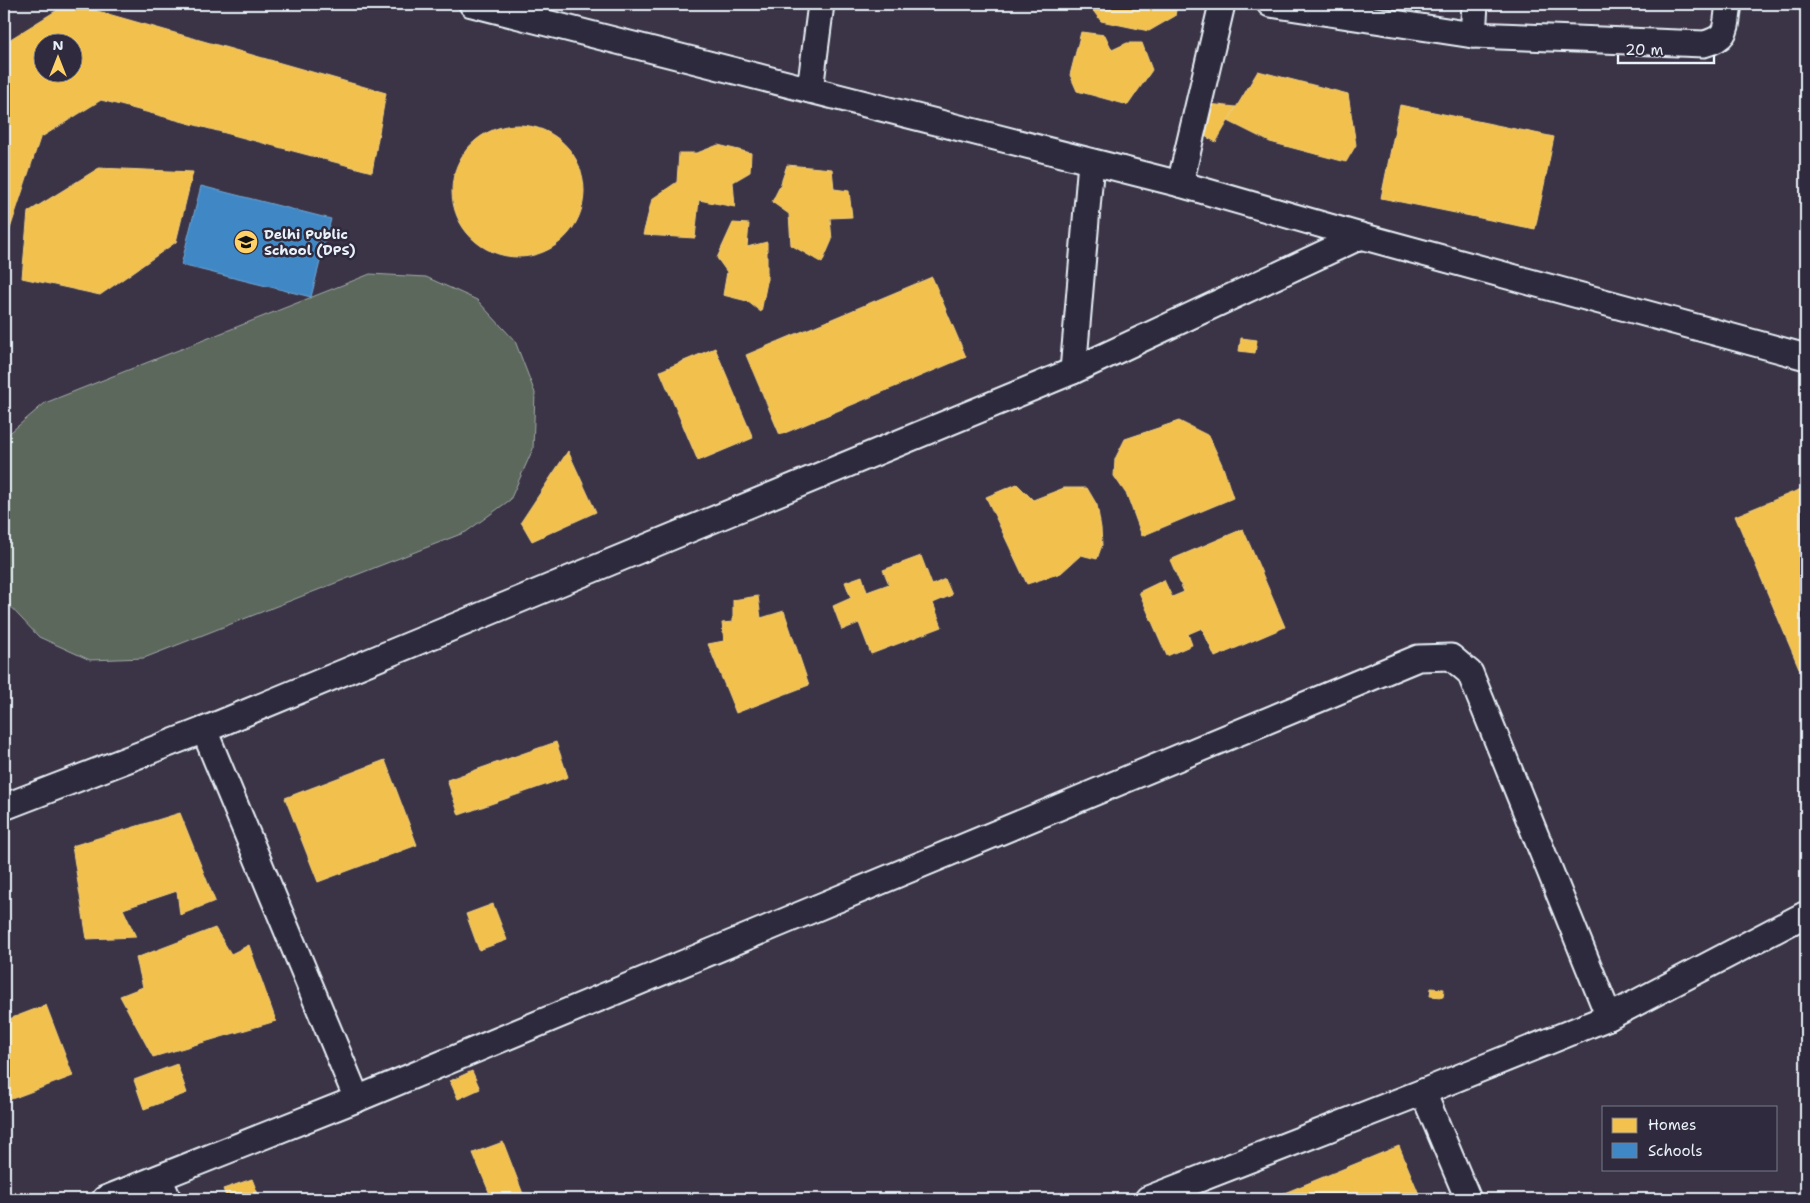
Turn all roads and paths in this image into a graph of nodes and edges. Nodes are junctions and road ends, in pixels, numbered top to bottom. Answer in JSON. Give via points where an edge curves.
{"nodes":[{"id":1,"x":472,"y":4,"type":"edge"},
{"id":2,"x":821,"y":4,"type":"edge"},
{"id":3,"x":1222,"y":4,"type":"edge"},
{"id":4,"x":1270,"y":4,"type":"edge"},
{"id":5,"x":1475,"y":4,"type":"edge"},
{"id":6,"x":1729,"y":4,"type":"edge"},
{"id":7,"x":1473,"y":35,"type":"junction"},
{"id":8,"x":810,"y":90,"type":"junction"},
{"id":9,"x":1090,"y":162,"type":"junction"},
{"id":10,"x":1180,"y":184,"type":"junction"},
{"id":11,"x":1361,"y":236,"type":"junction"},
{"id":12,"x":1806,"y":357,"type":"edge"},
{"id":13,"x":1073,"y":371,"type":"junction"},
{"id":14,"x":204,"y":730,"type":"junction"},
{"id":15,"x":4,"y":807,"type":"edge"},
{"id":16,"x":1806,"y":914,"type":"edge"},
{"id":17,"x":1609,"y":1017,"type":"junction"},
{"id":18,"x":1424,"y":1092,"type":"junction"},
{"id":19,"x":357,"y":1099,"type":"junction"},
{"id":20,"x":163,"y":1188,"type":"edge"},
{"id":21,"x":105,"y":1199,"type":"edge"},
{"id":22,"x":1148,"y":1199,"type":"edge"},
{"id":23,"x":1468,"y":1199,"type":"edge"}],
"edges":[{"from":1,"to":8,"type":"street"},
{"from":2,"to":8,"type":"street"},
{"from":3,"to":10,"type":"street"},
{"from":4,"to":7,"type":"street"},
{"from":5,"to":7,"type":"street"},
{"from":6,"to":7,"type":"street","via":[[1725,32],[1717,40],[1704,44]]},
{"from":8,"to":9,"type":"street"},
{"from":9,"to":10,"type":"street"},
{"from":9,"to":13,"type":"street"},
{"from":10,"to":11,"type":"street"},
{"from":11,"to":12,"type":"street"},
{"from":11,"to":13,"type":"street"},
{"from":13,"to":14,"type":"street"},
{"from":14,"to":15,"type":"street"},
{"from":14,"to":19,"type":"street"},
{"from":16,"to":17,"type":"street"},
{"from":17,"to":18,"type":"street"},
{"from":17,"to":19,"type":"street","via":[[1470,673],[1450,657],[1418,658]]},
{"from":18,"to":22,"type":"street"},
{"from":18,"to":23,"type":"street"},
{"from":19,"to":20,"type":"street"},
{"from":20,"to":21,"type":"street"}]}
